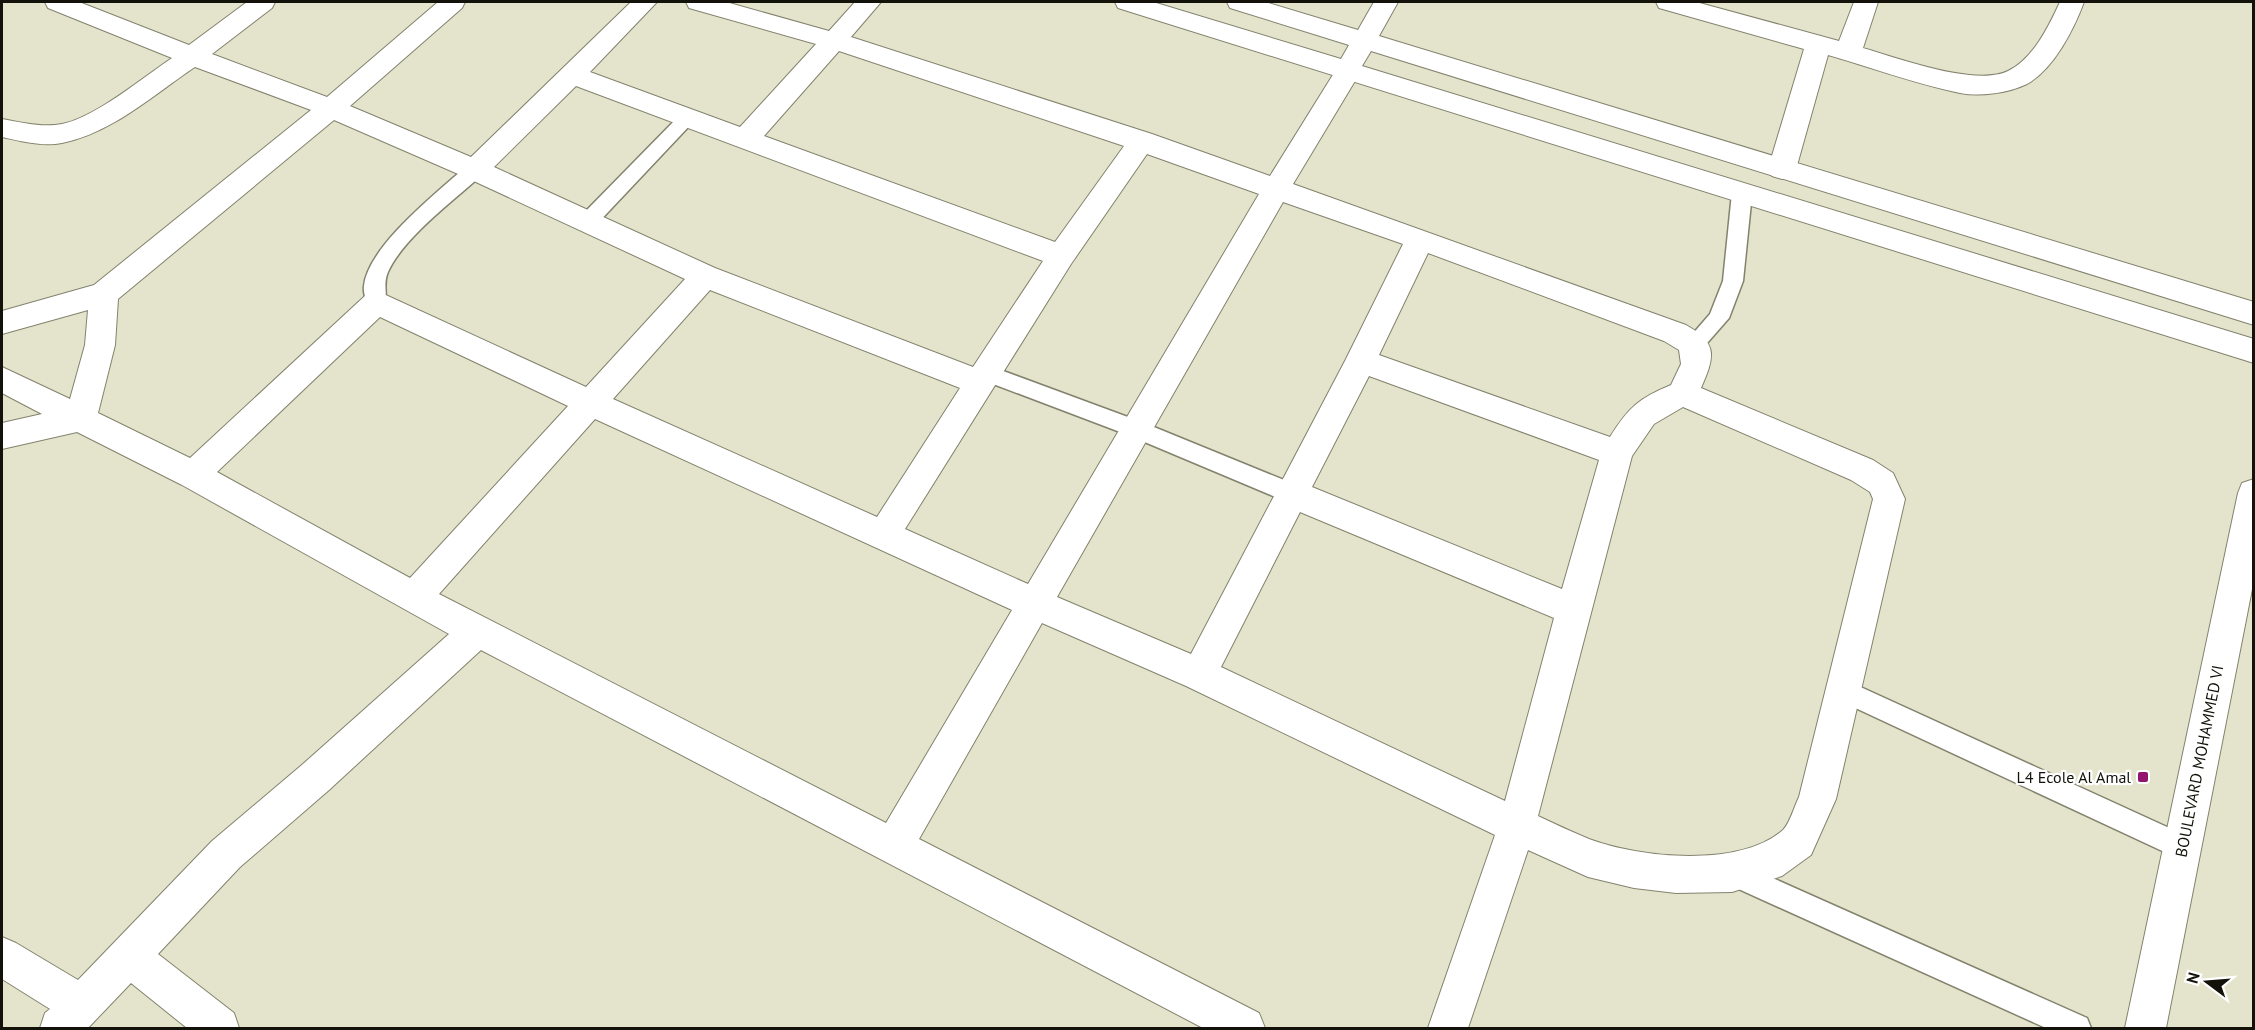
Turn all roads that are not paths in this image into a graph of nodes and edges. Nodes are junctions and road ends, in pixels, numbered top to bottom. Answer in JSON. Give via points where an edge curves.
{"nodes":[{"id":1,"x":57,"y":2,"type":"edge"},
{"id":2,"x":263,"y":2,"type":"edge"},
{"id":3,"x":453,"y":2,"type":"edge"},
{"id":4,"x":645,"y":2,"type":"edge"},
{"id":5,"x":698,"y":2,"type":"edge"},
{"id":6,"x":870,"y":2,"type":"edge"},
{"id":7,"x":1127,"y":2,"type":"edge"},
{"id":8,"x":1239,"y":2,"type":"edge"},
{"id":9,"x":1386,"y":2,"type":"edge"},
{"id":10,"x":1668,"y":2,"type":"edge"},
{"id":11,"x":1866,"y":2,"type":"edge"},
{"id":12,"x":2072,"y":2,"type":"edge"},
{"id":13,"x":836,"y":39,"type":"junction"},
{"id":14,"x":1364,"y":39,"type":"junction"},
{"id":15,"x":1818,"y":44,"type":"junction"},
{"id":16,"x":1848,"y":53,"type":"junction"},
{"id":17,"x":192,"y":56,"type":"junction"},
{"id":18,"x":1348,"y":71,"type":"junction"},
{"id":19,"x":572,"y":75,"type":"junction"},
{"id":20,"x":331,"y":108,"type":"junction"},
{"id":21,"x":688,"y":117,"type":"junction"},
{"id":22,"x":2,"y":128,"type":"edge"},
{"id":23,"x":746,"y":138,"type":"junction"},
{"id":24,"x":1142,"y":141,"type":"junction"},
{"id":25,"x":475,"y":170,"type":"junction"},
{"id":26,"x":1782,"y":170,"type":"junction"},
{"id":27,"x":1276,"y":189,"type":"junction"},
{"id":28,"x":1742,"y":193,"type":"junction"},
{"id":29,"x":587,"y":222,"type":"junction"},
{"id":30,"x":1420,"y":239,"type":"junction"},
{"id":31,"x":1061,"y":256,"type":"junction"},
{"id":32,"x":705,"y":276,"type":"junction"},
{"id":33,"x":104,"y":294,"type":"junction"},
{"id":34,"x":377,"y":302,"type":"junction"},
{"id":35,"x":2253,"y":314,"type":"edge"},
{"id":36,"x":2,"y":322,"type":"edge"},
{"id":37,"x":1694,"y":344,"type":"junction"},
{"id":38,"x":2253,"y":351,"type":"edge"},
{"id":39,"x":1361,"y":361,"type":"junction"},
{"id":40,"x":983,"y":378,"type":"junction"},
{"id":41,"x":2,"y":379,"type":"edge"},
{"id":42,"x":1683,"y":394,"type":"junction"},
{"id":43,"x":591,"y":404,"type":"junction"},
{"id":44,"x":81,"y":418,"type":"junction"},
{"id":45,"x":1136,"y":429,"type":"junction"},
{"id":46,"x":2,"y":436,"type":"edge"},
{"id":47,"x":1617,"y":453,"type":"junction"},
{"id":48,"x":193,"y":475,"type":"junction"},
{"id":49,"x":1293,"y":494,"type":"junction"},
{"id":50,"x":2253,"y":494,"type":"edge"},
{"id":51,"x":883,"y":535,"type":"junction"},
{"id":52,"x":414,"y":598,"type":"junction"},
{"id":53,"x":1034,"y":603,"type":"junction"},
{"id":54,"x":1573,"y":610,"type":"junction"},
{"id":55,"x":477,"y":631,"type":"junction"},
{"id":56,"x":1199,"y":674,"type":"junction"},
{"id":57,"x":1843,"y":690,"type":"junction"},
{"id":58,"x":1517,"y":826,"type":"junction"},
{"id":59,"x":893,"y":846,"type":"junction"},
{"id":60,"x":2182,"y":847,"type":"junction"},
{"id":61,"x":1732,"y":873,"type":"junction"},
{"id":62,"x":2,"y":957,"type":"edge"},
{"id":63,"x":130,"y":957,"type":"junction"},
{"id":64,"x":71,"y":1017,"type":"edge"},
{"id":65,"x":1239,"y":1027,"type":"edge"},
{"id":66,"x":219,"y":1029,"type":"edge"},
{"id":67,"x":1448,"y":1029,"type":"edge"},
{"id":68,"x":2077,"y":1029,"type":"edge"},
{"id":69,"x":2145,"y":1029,"type":"edge"}],
"edges":[{"from":1,"to":17,"type":"street"},
{"from":2,"to":17,"type":"street"},
{"from":3,"to":20,"type":"street"},
{"from":4,"to":19,"type":"street"},
{"from":5,"to":13,"type":"street"},
{"from":6,"to":13,"type":"street"},
{"from":7,"to":18,"type":"street"},
{"from":8,"to":14,"type":"street"},
{"from":9,"to":14,"type":"street"},
{"from":10,"to":15,"type":"street"},
{"from":11,"to":16,"type":"street"},
{"from":12,"to":16,"type":"street","via":[[2042,58],[2011,82],[1990,86],[1961,84]]},
{"from":13,"to":23,"type":"street"},
{"from":13,"to":24,"type":"street"},
{"from":14,"to":18,"type":"street"},
{"from":14,"to":26,"type":"street"},
{"from":15,"to":16,"type":"street"},
{"from":15,"to":26,"type":"street"},
{"from":17,"to":20,"type":"street"},
{"from":17,"to":22,"type":"street","via":[[93,124],[76,131],[60,135]]},
{"from":18,"to":27,"type":"street"},
{"from":18,"to":28,"type":"street"},
{"from":19,"to":21,"type":"street"},
{"from":19,"to":25,"type":"street"},
{"from":20,"to":25,"type":"street"},
{"from":20,"to":33,"type":"street"},
{"from":21,"to":23,"type":"street"},
{"from":21,"to":29,"type":"lane"},
{"from":23,"to":31,"type":"street"},
{"from":24,"to":27,"type":"street"},
{"from":24,"to":31,"type":"street"},
{"from":25,"to":29,"type":"street"},
{"from":25,"to":34,"type":"lane","via":[[405,234],[386,257],[373,286]]},
{"from":26,"to":35,"type":"street"},
{"from":27,"to":30,"type":"street"},
{"from":27,"to":45,"type":"street"},
{"from":28,"to":37,"type":"lane","via":[[1733,281],[1719,318]]},
{"from":28,"to":38,"type":"street"},
{"from":29,"to":32,"type":"street"},
{"from":30,"to":37,"type":"street","via":[[1675,333]]},
{"from":30,"to":39,"type":"street"},
{"from":31,"to":40,"type":"street"},
{"from":32,"to":40,"type":"street"},
{"from":32,"to":43,"type":"street"},
{"from":33,"to":36,"type":"street"},
{"from":33,"to":44,"type":"street","via":[[100,345]]},
{"from":34,"to":43,"type":"street"},
{"from":34,"to":48,"type":"street"},
{"from":37,"to":42,"type":"street","via":[[1696,364]]},
{"from":39,"to":47,"type":"street"},
{"from":39,"to":49,"type":"street"},
{"from":40,"to":45,"type":"lane"},
{"from":40,"to":51,"type":"street"},
{"from":41,"to":44,"type":"street"},
{"from":42,"to":47,"type":"street","via":[[1655,404],[1640,416]]},
{"from":42,"to":57,"type":"street","via":[[1862,470],[1882,483],[1888,499]]},
{"from":43,"to":51,"type":"street"},
{"from":43,"to":52,"type":"street"},
{"from":44,"to":46,"type":"street"},
{"from":44,"to":48,"type":"street"},
{"from":45,"to":49,"type":"lane"},
{"from":45,"to":53,"type":"street"},
{"from":47,"to":54,"type":"street"},
{"from":48,"to":52,"type":"street"},
{"from":49,"to":54,"type":"street"},
{"from":49,"to":56,"type":"street"},
{"from":50,"to":60,"type":"street","name":"BOULEVARD MOHAMMED VI"},
{"from":51,"to":53,"type":"street"},
{"from":52,"to":55,"type":"street"},
{"from":53,"to":56,"type":"street"},
{"from":53,"to":59,"type":"street"},
{"from":54,"to":58,"type":"street"},
{"from":55,"to":59,"type":"street"},
{"from":55,"to":63,"type":"street","via":[[226,854]]},
{"from":56,"to":58,"type":"street"},
{"from":57,"to":60,"type":"lane"},
{"from":57,"to":61,"type":"street","via":[[1817,799],[1798,842],[1768,862]]},
{"from":58,"to":61,"type":"street","via":[[1588,858],[1634,869],[1676,874]]},
{"from":58,"to":67,"type":"street"},
{"from":59,"to":65,"type":"street"},
{"from":60,"to":69,"type":"street","name":"BOULEVARD MOHAMMED VI"},
{"from":61,"to":68,"type":"lane"},
{"from":62,"to":64,"type":"street"},
{"from":63,"to":64,"type":"street"},
{"from":63,"to":66,"type":"street"}]}
